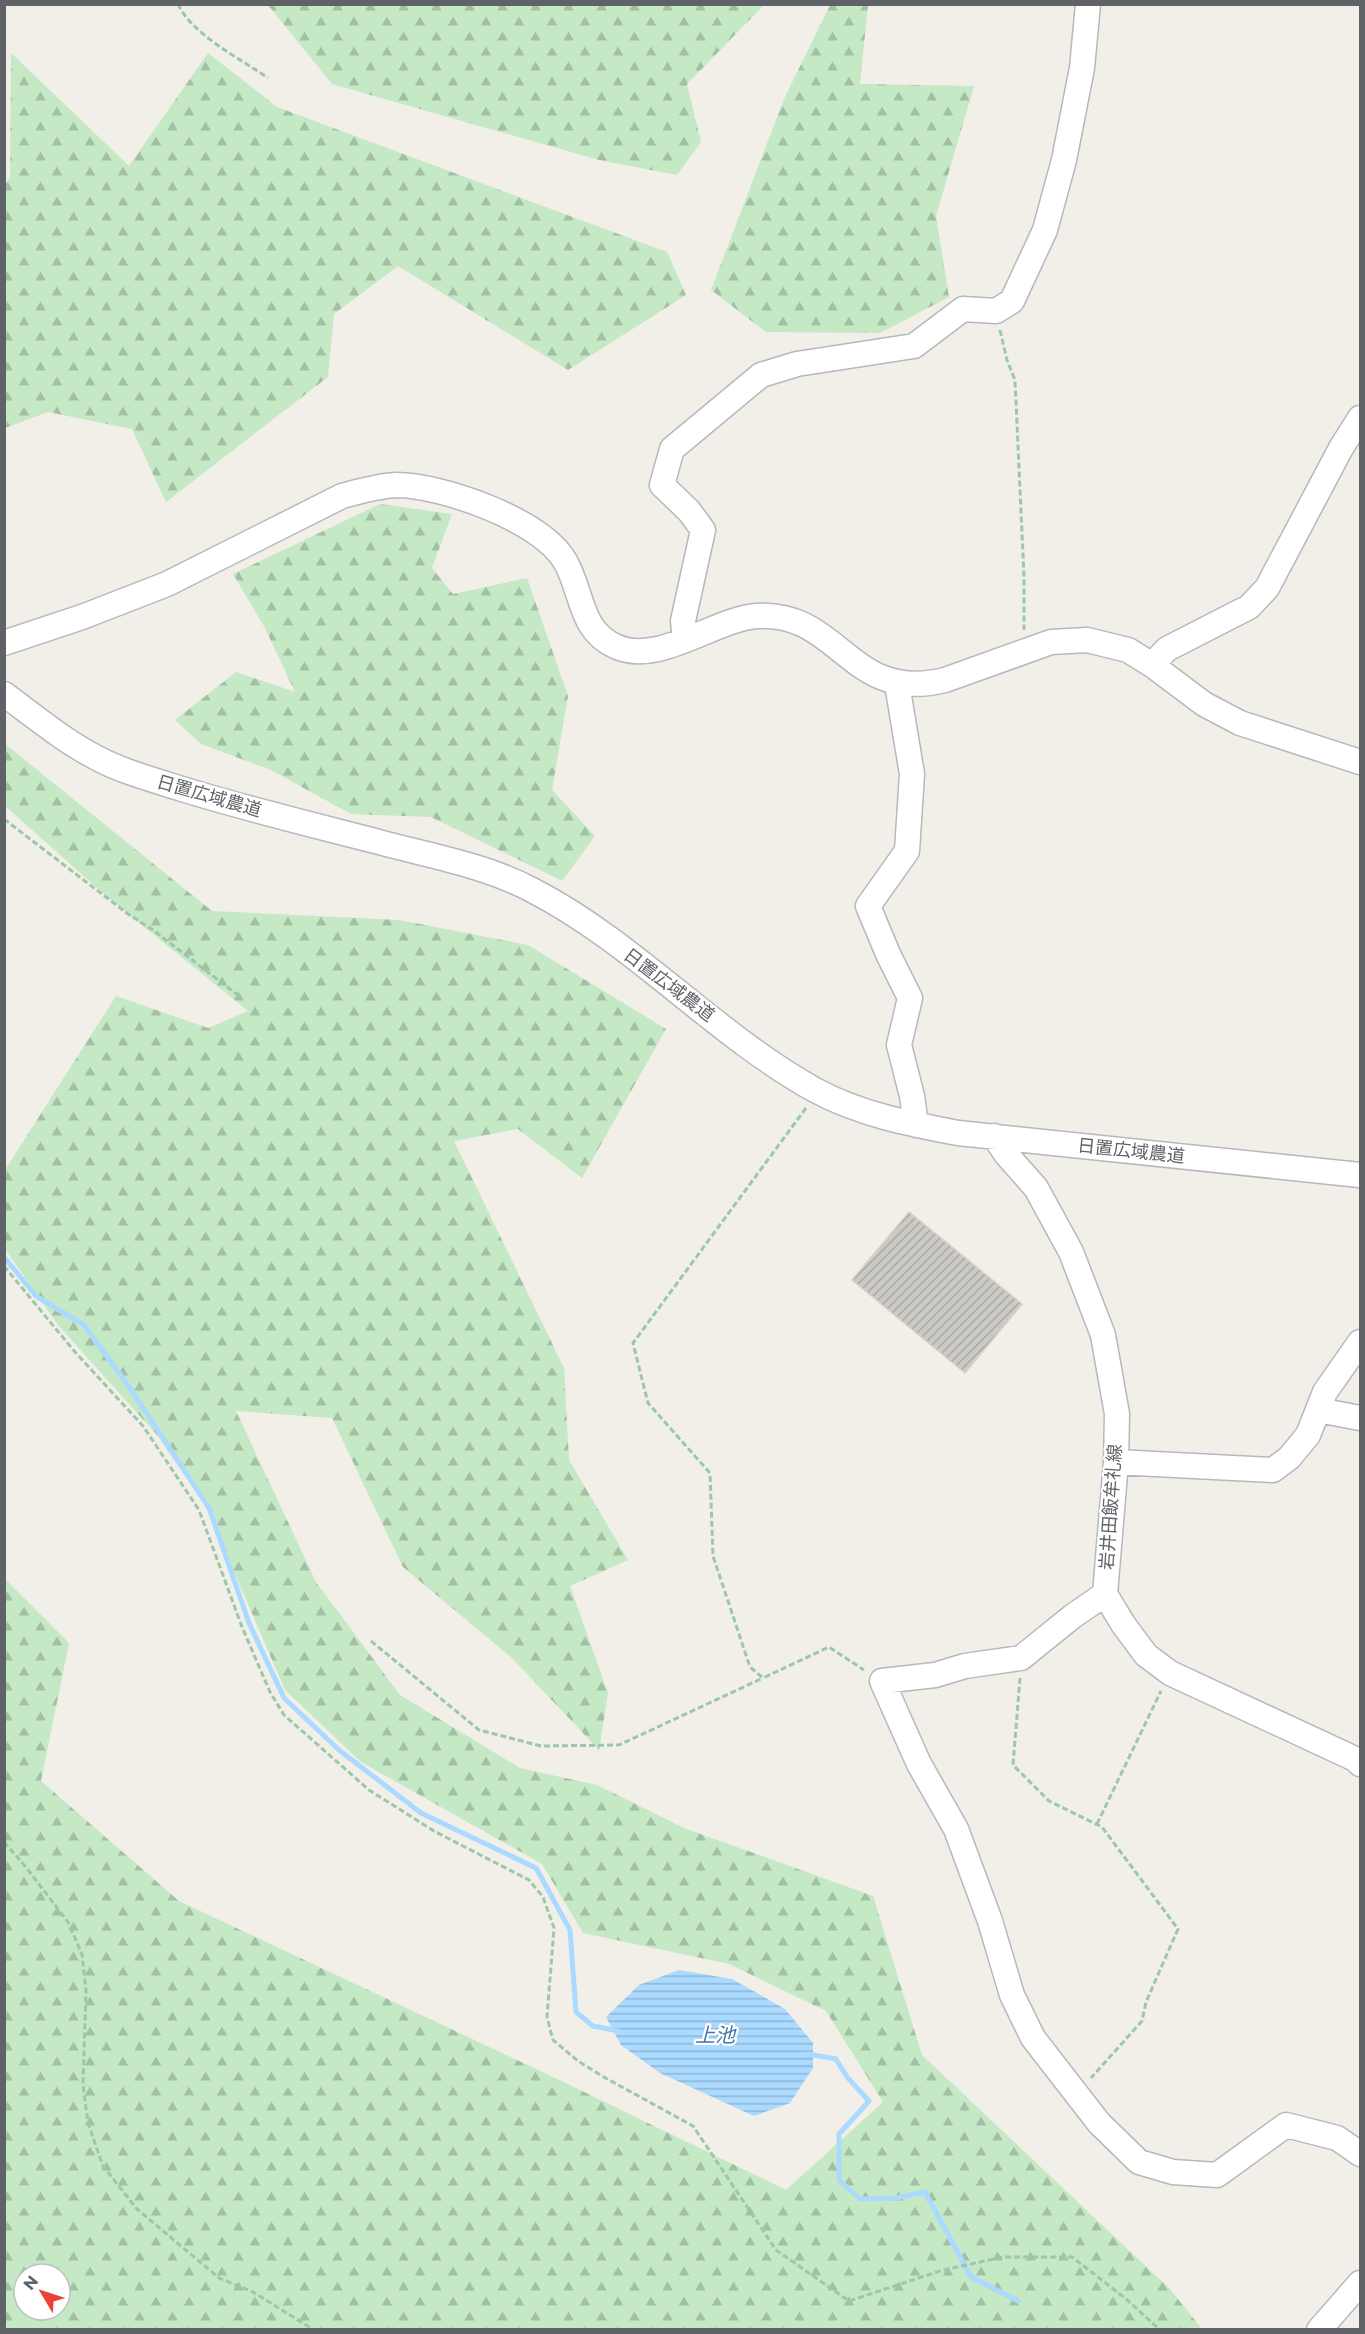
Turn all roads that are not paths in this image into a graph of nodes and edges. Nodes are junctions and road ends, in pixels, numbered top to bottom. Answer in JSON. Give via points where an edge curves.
{"nodes":[{"id":1,"x":1088,"y":4,"type":"edge"},
{"id":2,"x":1360,"y":418,"type":"edge"},
{"id":3,"x":685,"y":639,"type":"junction"},
{"id":4,"x":4,"y":643,"type":"edge"},
{"id":5,"x":1152,"y":665,"type":"junction"},
{"id":6,"x":897,"y":684,"type":"junction"},
{"id":7,"x":4,"y":694,"type":"edge"},
{"id":8,"x":1360,"y":762,"type":"edge"},
{"id":9,"x":916,"y":1125,"type":"junction"},
{"id":10,"x":994,"y":1136,"type":"junction"},
{"id":11,"x":1360,"y":1175,"type":"edge"},
{"id":12,"x":1360,"y":1342,"type":"edge"},
{"id":13,"x":1318,"y":1410,"type":"junction"},
{"id":14,"x":1360,"y":1418,"type":"edge"},
{"id":15,"x":1116,"y":1462,"type":"junction"},
{"id":16,"x":1105,"y":1594,"type":"junction"},
{"id":17,"x":1359,"y":1759,"type":"edge"},
{"id":18,"x":1360,"y":2154,"type":"edge"},
{"id":19,"x":1360,"y":2283,"type":"edge"},
{"id":20,"x":1320,"y":2330,"type":"edge"}],
"edges":[{"from":1,"to":3,"type":"street","via":[[1082,68],[1064,160],[1045,230],[1012,301],[996,311],[963,309],[914,346],[797,364],[761,375],[672,448],[662,485],[703,531],[683,621]]},
{"from":2,"to":5,"type":"street","via":[[1267,588],[1249,607],[1167,649]]},
{"from":3,"to":4,"type":"street","via":[[656,649],[634,651],[603,640],[585,616],[566,562],[543,536],[470,500],[397,485],[342,495],[166,584]]},
{"from":3,"to":6,"type":"street","via":[[756,616],[791,620],[825,637],[875,676]]},
{"from":5,"to":6,"type":"street","via":[[1128,650],[1087,640],[1051,642],[927,685]]},
{"from":5,"to":8,"type":"street","via":[[1204,704],[1232,719]]},
{"from":6,"to":9,"type":"street","via":[[912,774],[907,851],[868,906],[910,998],[899,1045]]},
{"from":7,"to":9,"type":"street","name":"日置広域農道","via":[[98,759],[145,777],[231,804],[480,869],[530,889],[565,909],[769,1062],[818,1092]]},
{"from":9,"to":10,"type":"street","name":"日置広域農道"},
{"from":10,"to":11,"type":"street","name":"日置広域農道"},
{"from":10,"to":15,"type":"street","name":"岩井田飯牟礼線","via":[[1036,1188],[1087,1289],[1111,1374],[1117,1414]]},
{"from":12,"to":13,"type":"street","via":[[1325,1392]]},
{"from":13,"to":14,"type":"street"},
{"from":13,"to":15,"type":"street","via":[[1308,1435],[1273,1470]]},
{"from":15,"to":16,"type":"street","name":"岩井田飯牟礼線"},
{"from":16,"to":17,"type":"street","name":"岩井田飯牟礼線","via":[[1146,1655],[1170,1673]]},
{"from":16,"to":18,"type":"street","via":[[1021,1658],[882,1681],[920,1764],[956,1829],[1012,1995],[1033,2038],[1100,2123],[1139,2162],[1173,2172],[1217,2175],[1286,2125],[1337,2138]]},
{"from":19,"to":20,"type":"street"}]}
